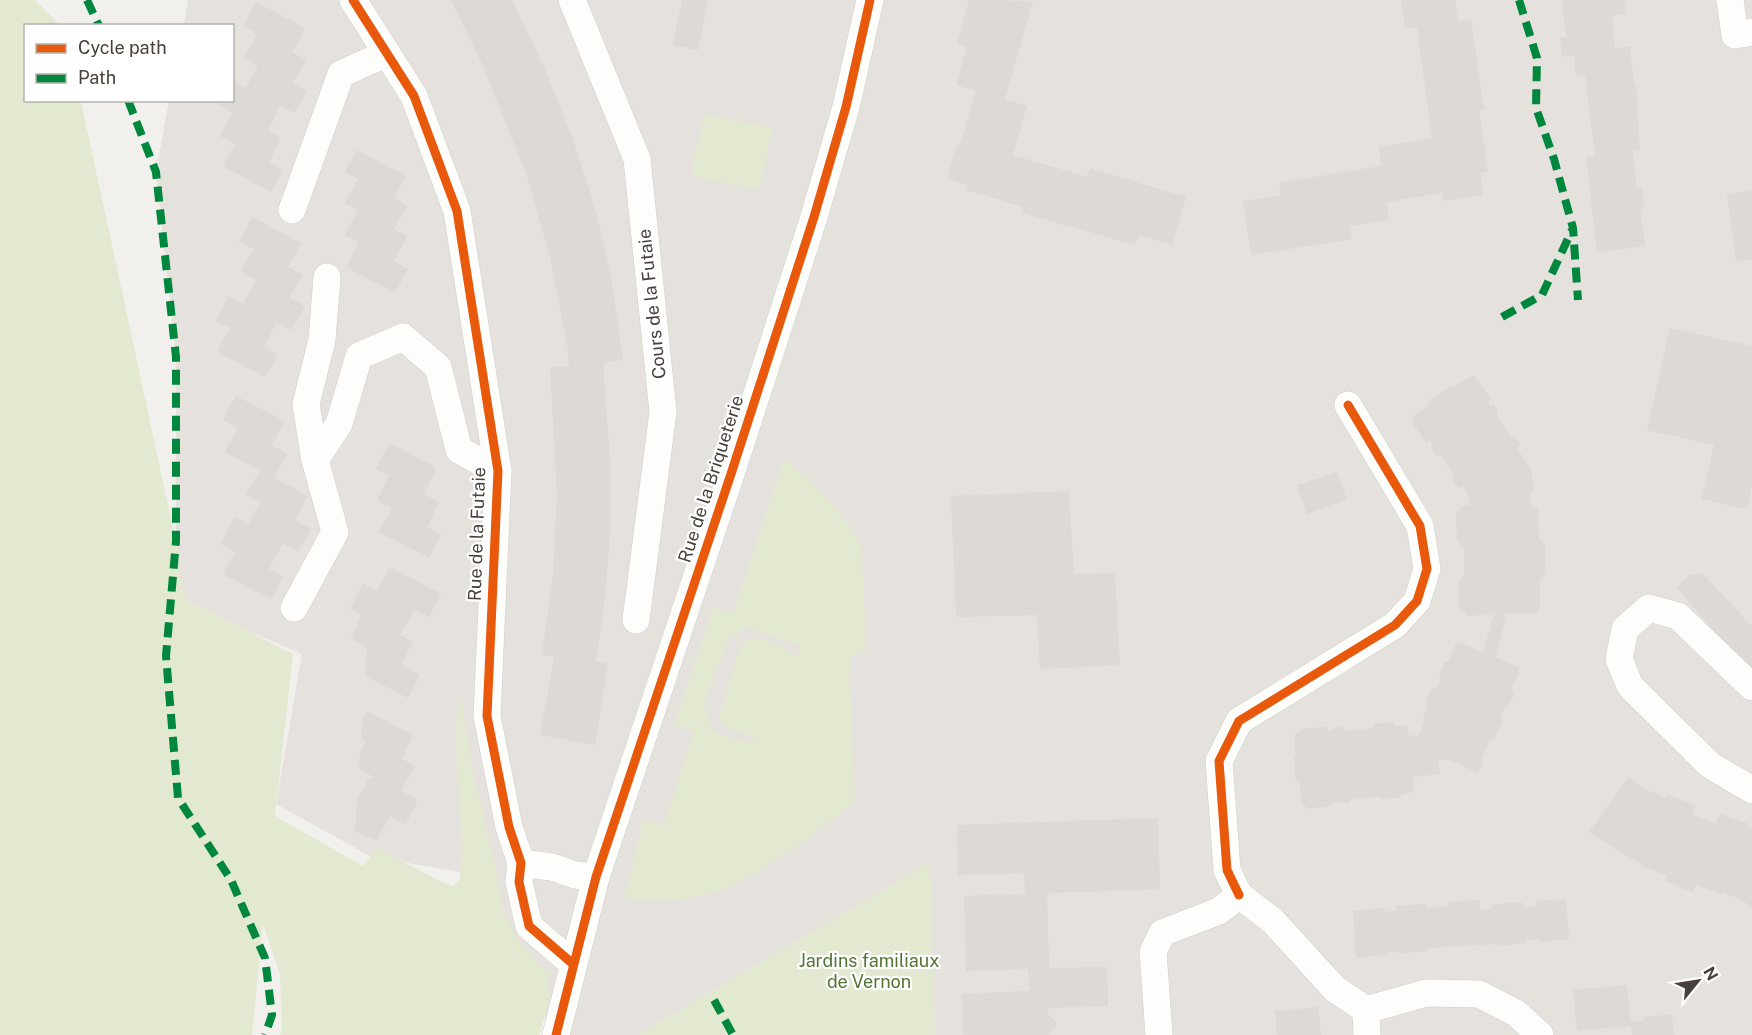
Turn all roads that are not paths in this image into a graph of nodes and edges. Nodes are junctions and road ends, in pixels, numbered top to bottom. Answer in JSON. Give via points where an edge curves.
{"nodes":[{"id":1,"x":353,"y":0,"type":"edge"},
{"id":2,"x":572,"y":0,"type":"edge"},
{"id":3,"x":870,"y":0,"type":"edge"},
{"id":4,"x":1730,"y":0,"type":"edge"},
{"id":5,"x":1752,"y":32,"type":"edge"},
{"id":6,"x":387,"y":53,"type":"junction"},
{"id":7,"x":292,"y":210,"type":"dead end"},
{"id":8,"x":327,"y":277,"type":"dead end"},
{"id":9,"x":1348,"y":405,"type":"dead end"},
{"id":10,"x":315,"y":460,"type":"junction"},
{"id":11,"x":498,"y":471,"type":"junction"},
{"id":12,"x":294,"y":608,"type":"dead end"},
{"id":13,"x":636,"y":620,"type":"dead end"},
{"id":14,"x":1752,"y":687,"type":"edge"},
{"id":15,"x":1752,"y":789,"type":"edge"},
{"id":16,"x":521,"y":863,"type":"junction"},
{"id":17,"x":596,"y":877,"type":"junction"},
{"id":18,"x":1239,"y":895,"type":"junction"},
{"id":19,"x":573,"y":964,"type":"junction"},
{"id":20,"x":1367,"y":1022,"type":"edge"},
{"id":21,"x":556,"y":1035,"type":"edge"},
{"id":22,"x":1159,"y":1035,"type":"edge"},
{"id":23,"x":1540,"y":1035,"type":"edge"}],
"edges":[{"from":1,"to":6,"type":"street","name":"Rue de la Futaie"},
{"from":2,"to":13,"type":"street","name":"Cours de la Futaie","via":[[637,159],[663,412]]},
{"from":3,"to":17,"type":"street","name":"Rue de la Briqueterie","via":[[846,107],[814,218]]},
{"from":4,"to":5,"type":"street","via":[[1735,35]]},
{"from":6,"to":7,"type":"street","via":[[341,74]]},
{"from":6,"to":11,"type":"street","name":"Rue de la Futaie","via":[[414,96],[457,211]]},
{"from":8,"to":10,"type":"street","via":[[322,340],[306,404]]},
{"from":9,"to":18,"type":"street","via":[[1420,526],[1427,569],[1417,600],[1395,625],[1239,721],[1219,761],[1227,870]]},
{"from":10,"to":11,"type":"street","via":[[339,424],[359,356],[403,337],[438,367],[459,450]]},
{"from":10,"to":12,"type":"street","via":[[335,532]]},
{"from":11,"to":16,"type":"street","name":"Rue de la Futaie","via":[[487,716],[509,827]]},
{"from":14,"to":15,"type":"street","via":[[1678,616],[1649,608],[1625,629],[1619,659],[1630,686],[1710,765]]},
{"from":16,"to":17,"type":"street"},
{"from":16,"to":19,"type":"street","name":"Rue de la Futaie","via":[[519,882],[529,926]]},
{"from":17,"to":19,"type":"street","name":"Rue de la Briqueterie"},
{"from":18,"to":20,"type":"street","via":[[1273,921]]},
{"from":18,"to":22,"type":"street","via":[[1219,911],[1162,933],[1153,952]]},
{"from":19,"to":21,"type":"street","name":"Rue de la Briqueterie"},
{"from":20,"to":23,"type":"street","via":[[1426,993],[1479,994],[1516,1013]]}]}
